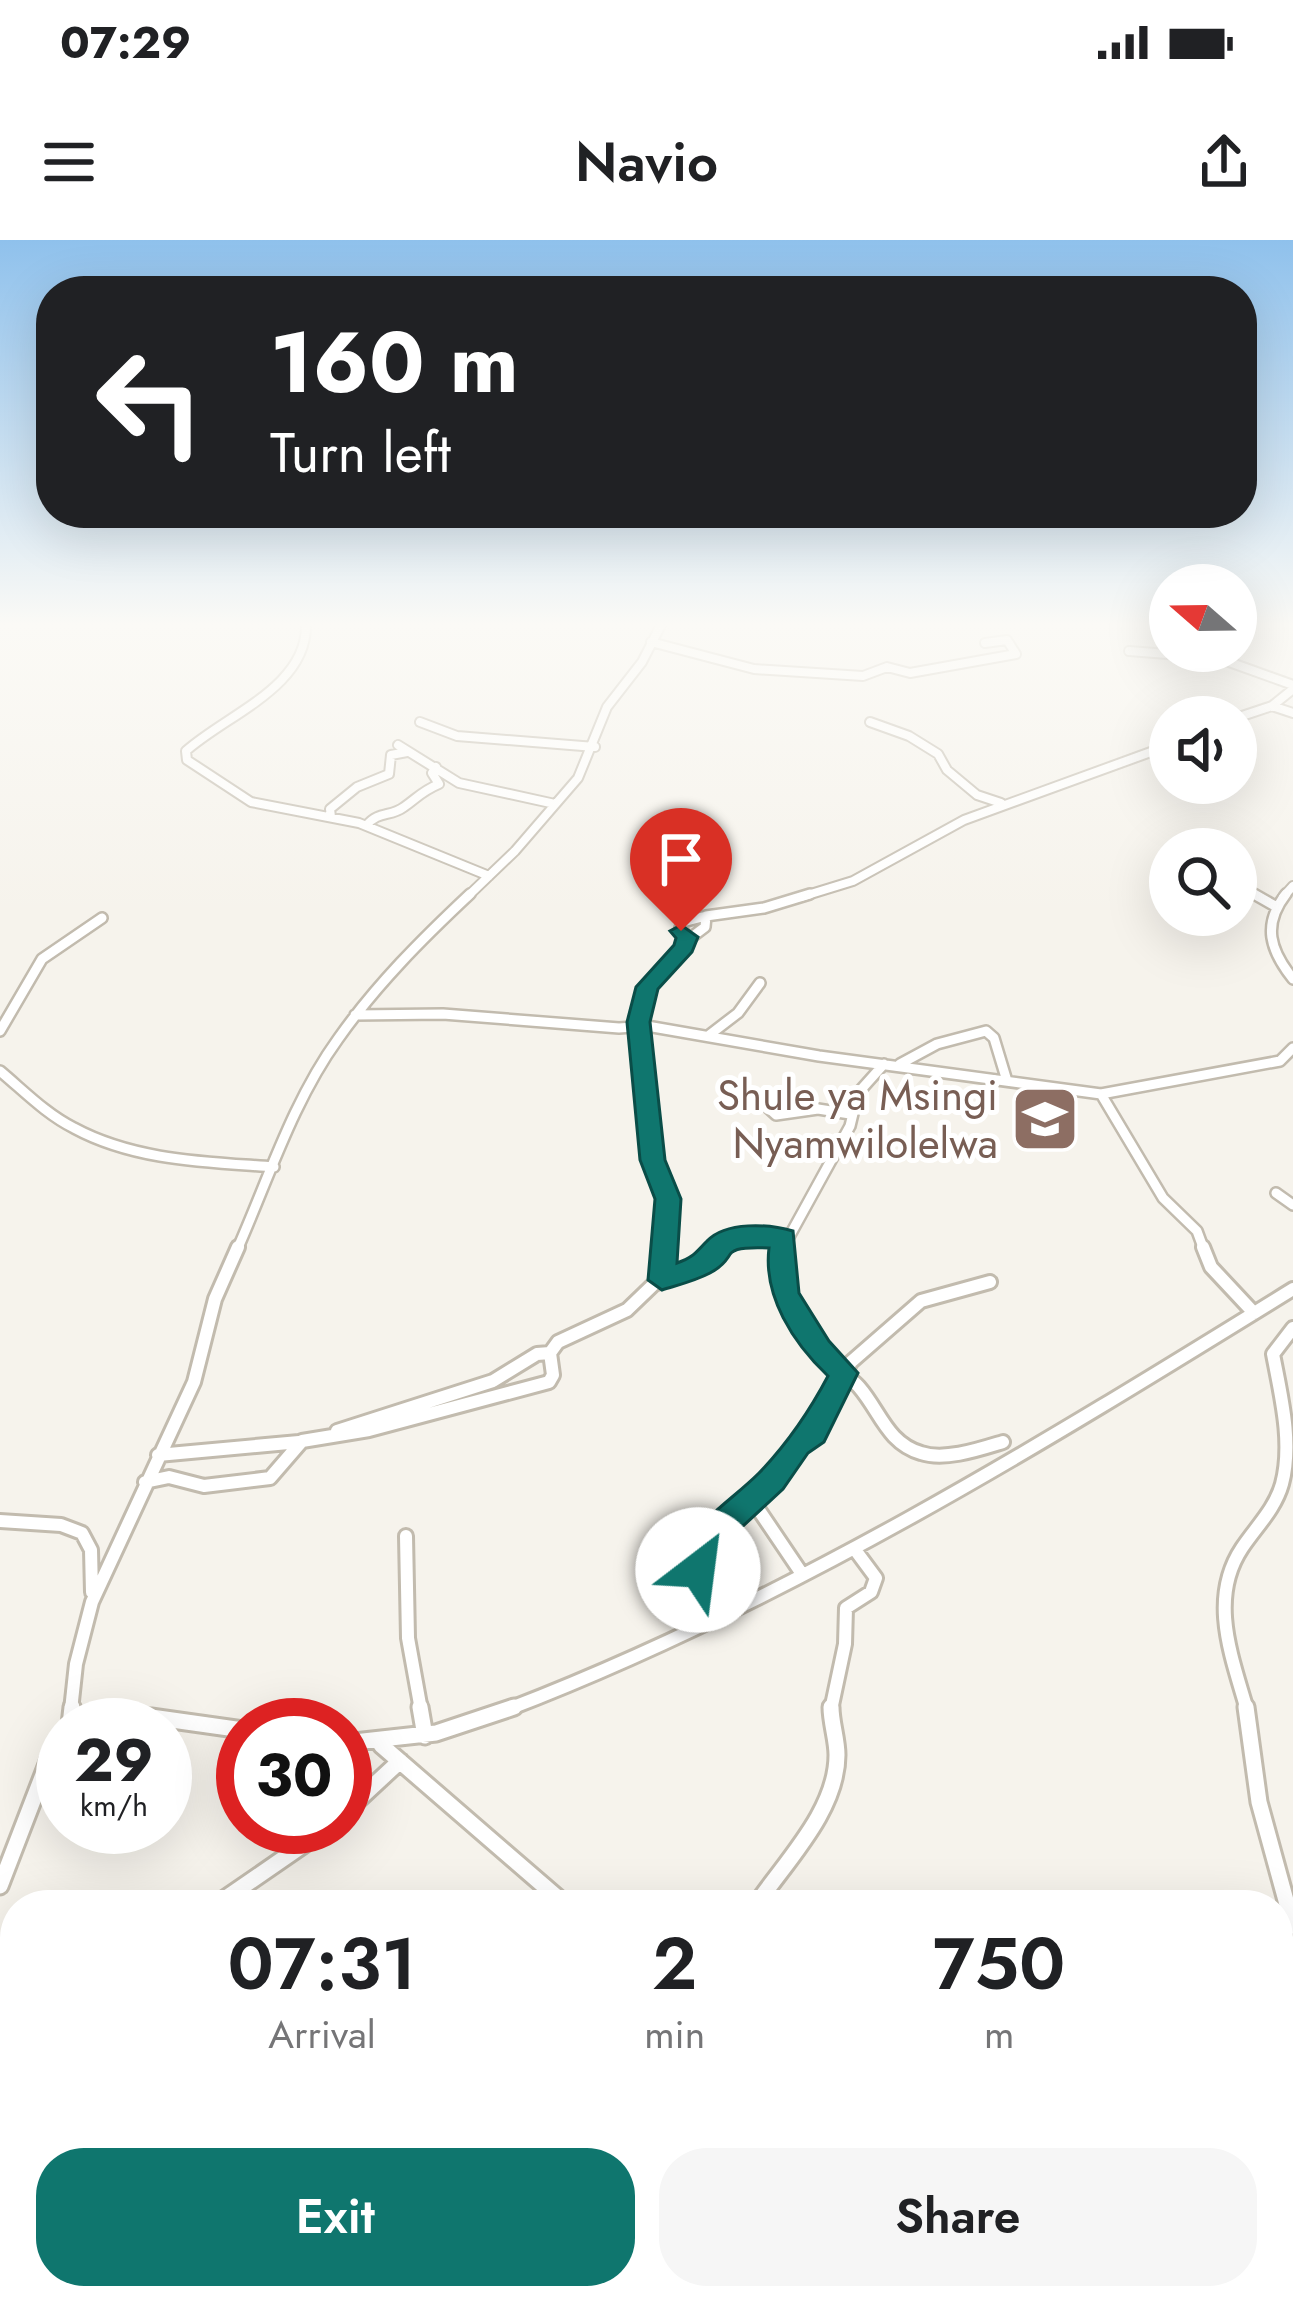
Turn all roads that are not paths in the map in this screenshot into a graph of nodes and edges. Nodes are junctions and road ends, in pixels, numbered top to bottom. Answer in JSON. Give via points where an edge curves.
{"nodes":[{"id":1,"x":229,"y":722,"type":"edge"},
{"id":2,"x":420,"y":722,"type":"dead end"},
{"id":3,"x":603,"y":722,"type":"edge"},
{"id":4,"x":870,"y":722,"type":"dead end"},
{"id":5,"x":398,"y":745,"type":"dead end"},
{"id":6,"x":595,"y":747,"type":"junction"},
{"id":7,"x":407,"y":752,"type":"junction"},
{"id":8,"x":1149,"y":752,"type":"edge"},
{"id":9,"x":436,"y":767,"type":"junction"},
{"id":10,"x":1005,"y":803,"type":"junction"},
{"id":11,"x":555,"y":804,"type":"junction"},
{"id":12,"x":331,"y":817,"type":"junction"},
{"id":13,"x":367,"y":825,"type":"junction"},
{"id":14,"x":489,"y":876,"type":"junction"},
{"id":15,"x":1293,"y":886,"type":"edge"},
{"id":16,"x":1257,"y":896,"type":"edge"},
{"id":17,"x":1275,"y":906,"type":"junction"},
{"id":18,"x":102,"y":918,"type":"dead end"},
{"id":19,"x":1293,"y":980,"type":"edge"},
{"id":20,"x":760,"y":983,"type":"dead end"},
{"id":21,"x":355,"y":1016,"type":"junction"},
{"id":22,"x":639,"y":1026,"type":"junction"},
{"id":23,"x":670,"y":1030,"type":"junction"},
{"id":24,"x":0,"y":1031,"type":"edge"},
{"id":25,"x":708,"y":1036,"type":"junction"},
{"id":26,"x":644,"y":1040,"type":"junction"},
{"id":27,"x":1293,"y":1048,"type":"edge"},
{"id":28,"x":884,"y":1064,"type":"junction"},
{"id":29,"x":900,"y":1064,"type":"junction"},
{"id":30,"x":0,"y":1071,"type":"edge"},
{"id":31,"x":1007,"y":1081,"type":"junction"},
{"id":32,"x":1101,"y":1094,"type":"junction"},
{"id":33,"x":754,"y":1096,"type":"dead end"},
{"id":34,"x":850,"y":1114,"type":"junction"},
{"id":35,"x":274,"y":1168,"type":"junction"},
{"id":36,"x":1276,"y":1193,"type":"dead end"},
{"id":37,"x":1293,"y":1205,"type":"edge"},
{"id":38,"x":783,"y":1238,"type":"junction"},
{"id":39,"x":662,"y":1280,"type":"junction"},
{"id":40,"x":989,"y":1282,"type":"dead end"},
{"id":41,"x":1293,"y":1289,"type":"edge"},
{"id":42,"x":1254,"y":1313,"type":"junction"},
{"id":43,"x":1293,"y":1328,"type":"edge"},
{"id":44,"x":550,"y":1353,"type":"junction"},
{"id":45,"x":844,"y":1373,"type":"junction"},
{"id":46,"x":322,"y":1437,"type":"junction"},
{"id":47,"x":302,"y":1442,"type":"junction"},
{"id":48,"x":1003,"y":1442,"type":"dead end"},
{"id":49,"x":158,"y":1455,"type":"junction"},
{"id":50,"x":145,"y":1482,"type":"junction"},
{"id":51,"x":750,"y":1497,"type":"junction"},
{"id":52,"x":0,"y":1521,"type":"edge"},
{"id":53,"x":406,"y":1536,"type":"dead end"},
{"id":54,"x":856,"y":1551,"type":"junction"},
{"id":55,"x":802,"y":1574,"type":"junction"},
{"id":56,"x":92,"y":1601,"type":"junction"},
{"id":57,"x":722,"y":1615,"type":"junction"},
{"id":58,"x":73,"y":1698,"type":"edge"},
{"id":59,"x":425,"y":1736,"type":"junction"},
{"id":60,"x":372,"y":1744,"type":"edge"},
{"id":61,"x":381,"y":1745,"type":"junction"},
{"id":62,"x":400,"y":1761,"type":"junction"},
{"id":63,"x":372,"y":1787,"type":"edge"},
{"id":64,"x":36,"y":1793,"type":"edge"},
{"id":65,"x":289,"y":1854,"type":"edge"},
{"id":66,"x":0,"y":1886,"type":"edge"},
{"id":67,"x":238,"y":1890,"type":"edge"},
{"id":68,"x":549,"y":1890,"type":"edge"},
{"id":69,"x":766,"y":1890,"type":"edge"},
{"id":70,"x":1285,"y":1890,"type":"edge"}],
"edges":[{"from":1,"to":12,"type":"street","via":[[186,752],[187,760],[251,802]]},
{"from":2,"to":6,"type":"street","via":[[457,736]]},
{"from":3,"to":6,"type":"street"},
{"from":4,"to":10,"type":"street","via":[[909,736],[977,795]]},
{"from":5,"to":7,"type":"street"},
{"from":6,"to":11,"type":"street"},
{"from":7,"to":9,"type":"street"},
{"from":7,"to":12,"type":"street","via":[[391,755],[388,774],[357,787]]},
{"from":8,"to":10,"type":"street"},
{"from":9,"to":11,"type":"street","via":[[459,783]]},
{"from":9,"to":13,"type":"street","via":[[437,786]]},
{"from":10,"to":22,"type":"street","via":[[853,881],[706,916],[705,927],[644,994]]},
{"from":11,"to":14,"type":"street"},
{"from":12,"to":13,"type":"street"},
{"from":13,"to":14,"type":"street"},
{"from":14,"to":21,"type":"street"},
{"from":15,"to":17,"type":"street"},
{"from":16,"to":17,"type":"street"},
{"from":17,"to":19,"type":"street","via":[[1271,951]]},
{"from":18,"to":24,"type":"street","via":[[42,958]]},
{"from":20,"to":25,"type":"street"},
{"from":21,"to":22,"type":"street"},
{"from":21,"to":35,"type":"street","via":[[311,1084]]},
{"from":22,"to":23,"type":"street"},
{"from":22,"to":26,"type":"street"},
{"from":23,"to":25,"type":"street"},
{"from":23,"to":26,"type":"street"},
{"from":25,"to":28,"type":"street"},
{"from":26,"to":39,"type":"street","via":[[653,1160],[669,1210]]},
{"from":27,"to":32,"type":"street","via":[[1280,1061]]},
{"from":28,"to":29,"type":"street"},
{"from":28,"to":34,"type":"street"},
{"from":29,"to":31,"type":"street"},
{"from":29,"to":31,"type":"street","via":[[986,1031]]},
{"from":30,"to":35,"type":"street","via":[[54,1116],[99,1140]]},
{"from":31,"to":32,"type":"street"},
{"from":32,"to":42,"type":"street","via":[[1162,1198],[1189,1221],[1211,1267]]},
{"from":33,"to":34,"type":"street","via":[[776,1115]]},
{"from":34,"to":38,"type":"street","via":[[824,1178]]},
{"from":35,"to":49,"type":"street","via":[[215,1300],[194,1382]]},
{"from":36,"to":37,"type":"street"},
{"from":38,"to":39,"type":"street","via":[[734,1237],[706,1264]]},
{"from":38,"to":45,"type":"street","via":[[785,1295]]},
{"from":39,"to":44,"type":"street"},
{"from":40,"to":45,"type":"street","via":[[921,1301]]},
{"from":41,"to":42,"type":"street"},
{"from":42,"to":54,"type":"street"},
{"from":43,"to":70,"type":"street","via":[[1273,1354],[1283,1481],[1240,1549],[1224,1594],[1258,1799]]},
{"from":44,"to":46,"type":"street","via":[[493,1381]]},
{"from":44,"to":46,"type":"street","via":[[552,1379],[544,1384]]},
{"from":45,"to":48,"type":"street","via":[[875,1419],[914,1453]]},
{"from":45,"to":51,"type":"street","via":[[813,1433]]},
{"from":46,"to":47,"type":"street"},
{"from":47,"to":49,"type":"street"},
{"from":47,"to":50,"type":"street","via":[[270,1478]]},
{"from":49,"to":50,"type":"street"},
{"from":50,"to":56,"type":"street"},
{"from":51,"to":55,"type":"street"},
{"from":51,"to":57,"type":"street","via":[[697,1554]]},
{"from":52,"to":56,"type":"street","via":[[82,1533],[91,1550]]},
{"from":53,"to":59,"type":"street","via":[[408,1638]]},
{"from":54,"to":55,"type":"street"},
{"from":54,"to":69,"type":"street","via":[[877,1578],[846,1608],[850,1631],[831,1709],[834,1773]]},
{"from":55,"to":57,"type":"street"},
{"from":56,"to":58,"type":"street"},
{"from":57,"to":59,"type":"street","via":[[572,1684]]},
{"from":59,"to":61,"type":"street"},
{"from":60,"to":61,"type":"street"},
{"from":61,"to":62,"type":"street"},
{"from":62,"to":63,"type":"street"},
{"from":62,"to":68,"type":"street"},
{"from":64,"to":66,"type":"street"},
{"from":65,"to":67,"type":"street"}]}
